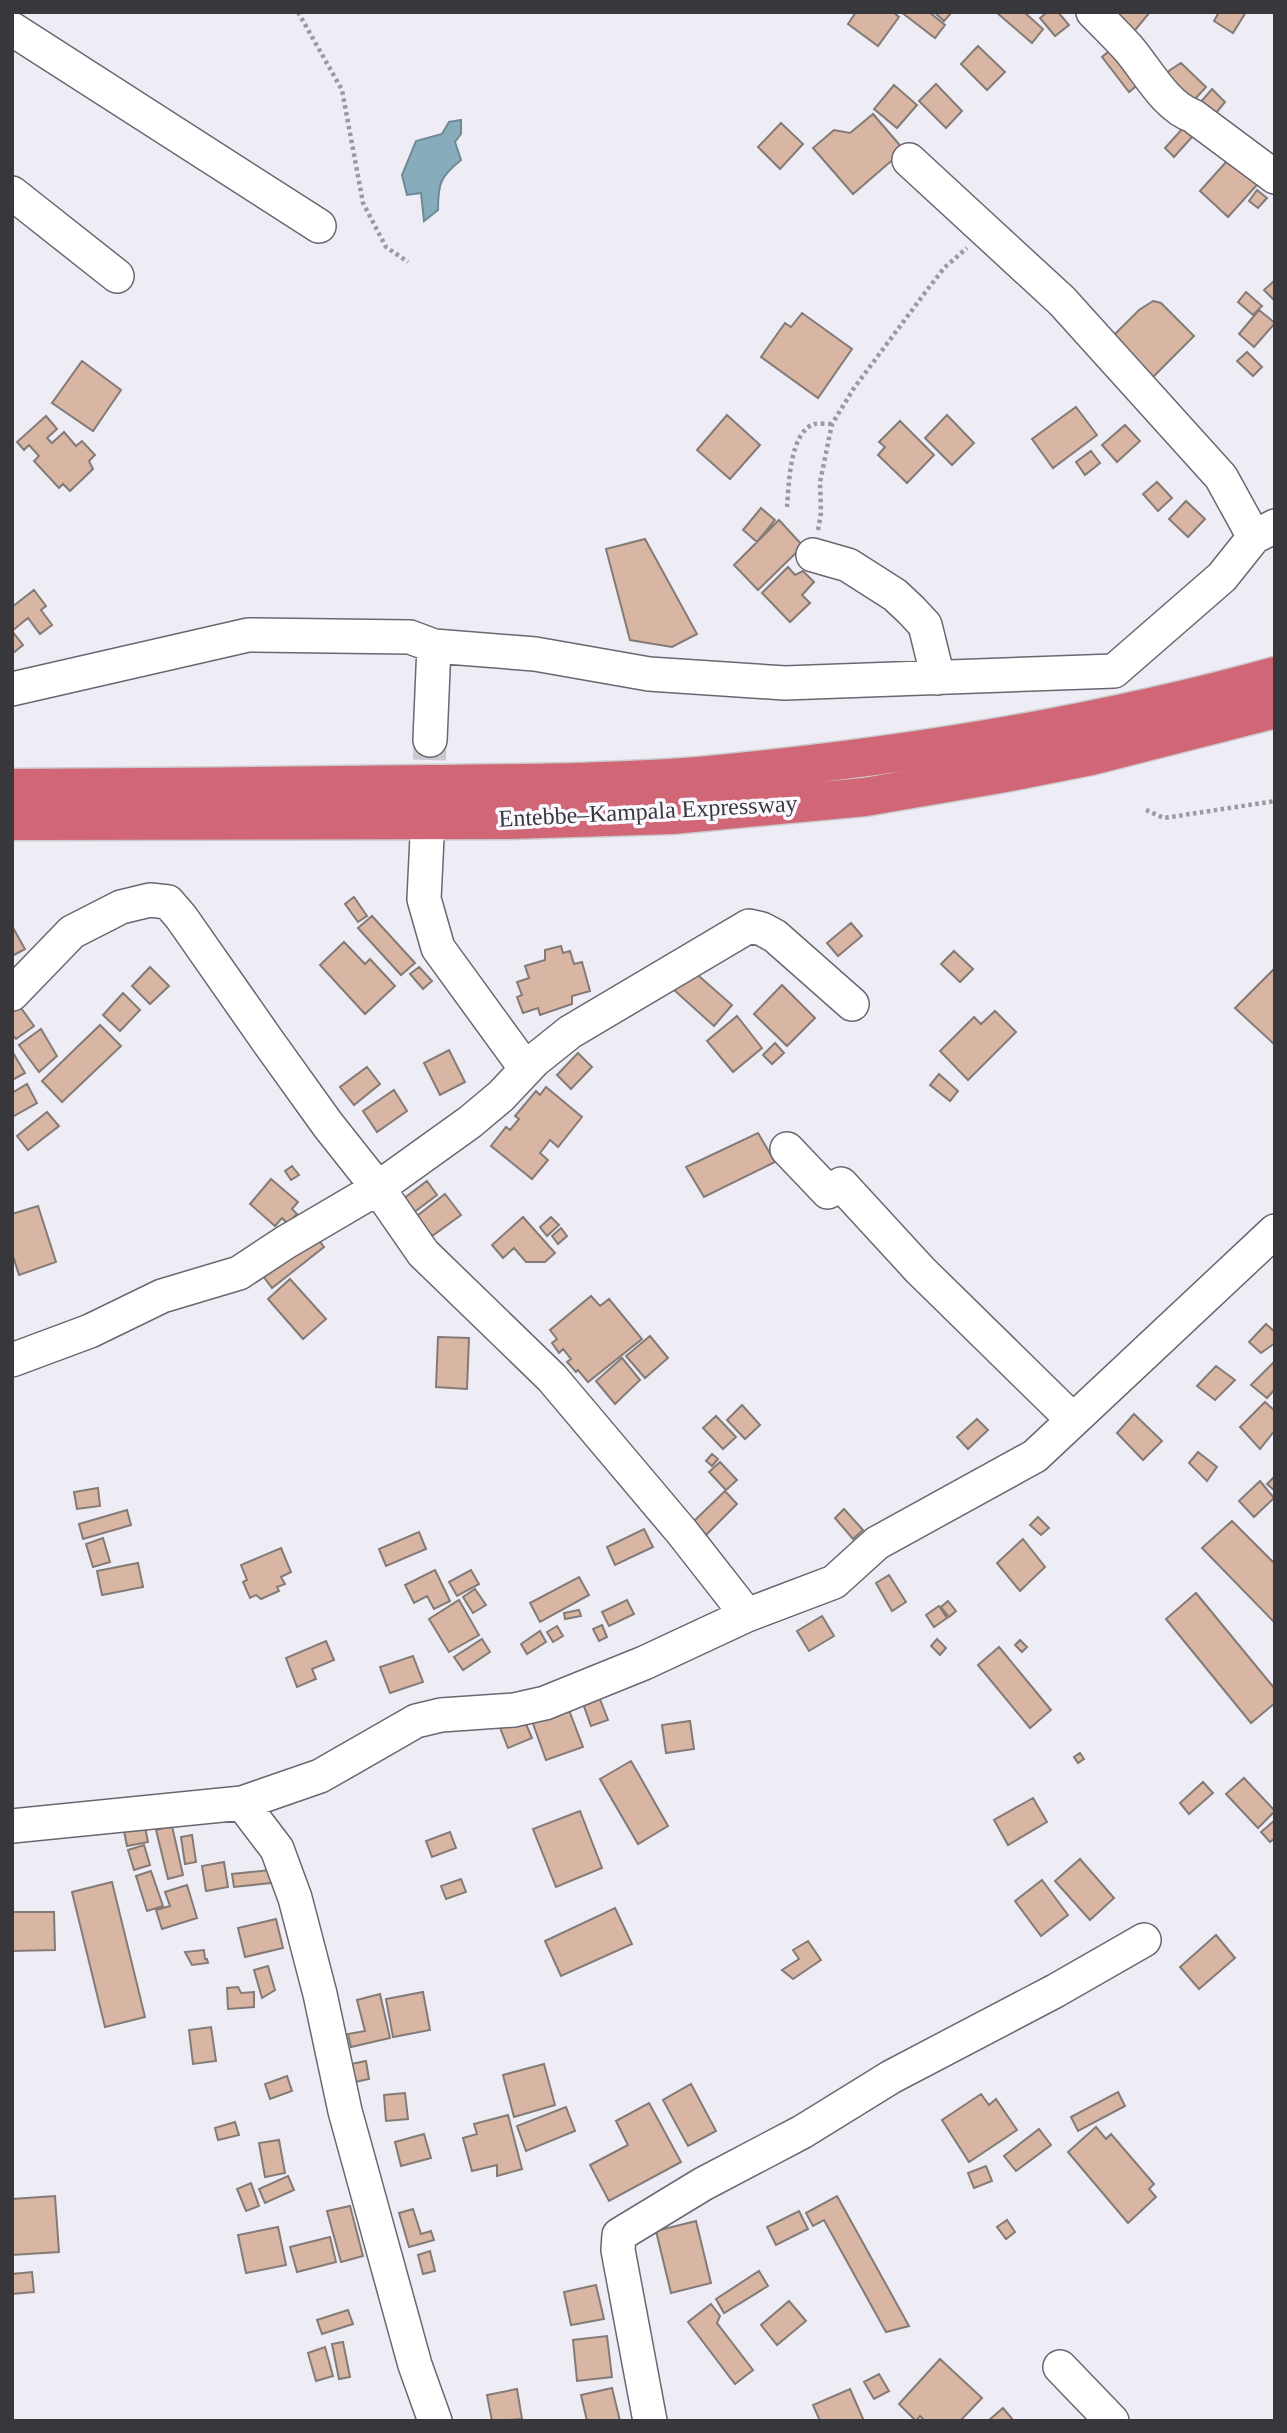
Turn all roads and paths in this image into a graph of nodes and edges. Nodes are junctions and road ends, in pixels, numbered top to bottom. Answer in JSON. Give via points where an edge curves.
{"nodes":[{"id":1,"x":299,"y":12,"type":"edge"},
{"id":2,"x":1093,"y":12,"type":"edge"},
{"id":3,"x":12,"y":29,"type":"edge"},
{"id":4,"x":909,"y":160,"type":"dead end"},
{"id":5,"x":1275,"y":177,"type":"edge"},
{"id":6,"x":12,"y":193,"type":"edge"},
{"id":7,"x":320,"y":226,"type":"dead end"},
{"id":8,"x":988,"y":234,"type":"junction"},
{"id":9,"x":408,"y":262,"type":"dead end"},
{"id":10,"x":117,"y":276,"type":"dead end"},
{"id":11,"x":832,"y":424,"type":"junction"},
{"id":12,"x":787,"y":507,"type":"dead end"},
{"id":13,"x":1264,"y":531,"type":"edge"},
{"id":14,"x":813,"y":555,"type":"joint"},
{"id":15,"x":434,"y":646,"type":"junction"},
{"id":16,"x":1275,"y":676,"type":"edge"},
{"id":17,"x":938,"y":678,"type":"junction"},
{"id":18,"x":12,"y":689,"type":"edge"},
{"id":19,"x":1275,"y":709,"type":"edge"},
{"id":20,"x":430,"y":740,"type":"tunnel mouth"},
{"id":21,"x":12,"y":788,"type":"edge"},
{"id":22,"x":1275,"y":801,"type":"edge"},
{"id":23,"x":1146,"y":810,"type":"dead end"},
{"id":24,"x":12,"y":821,"type":"edge"},
{"id":25,"x":427,"y":837,"type":"tunnel mouth"},
{"id":26,"x":12,"y":994,"type":"edge"},
{"id":27,"x":852,"y":1004,"type":"dead end"},
{"id":28,"x":526,"y":1069,"type":"junction"},
{"id":29,"x":787,"y":1149,"type":"dead end"},
{"id":30,"x":378,"y":1188,"type":"junction"},
{"id":31,"x":1275,"y":1231,"type":"edge"},
{"id":32,"x":12,"y":1360,"type":"edge"},
{"id":33,"x":1073,"y":1420,"type":"junction"},
{"id":34,"x":747,"y":1615,"type":"junction"},
{"id":35,"x":242,"y":1803,"type":"junction"},
{"id":36,"x":12,"y":1826,"type":"edge"},
{"id":37,"x":1144,"y":1940,"type":"dead end"},
{"id":38,"x":1060,"y":2367,"type":"dead end"},
{"id":39,"x":435,"y":2421,"type":"edge"},
{"id":40,"x":650,"y":2421,"type":"edge"},
{"id":41,"x":1112,"y":2421,"type":"edge"}],
"edges":[{"from":1,"to":9,"type":"path","via":[[342,90],[363,203],[386,247]]},
{"from":2,"to":5,"type":"street","via":[[1185,114]]},
{"from":3,"to":7,"type":"street"},
{"from":4,"to":8,"type":"street"},
{"from":6,"to":10,"type":"street"},
{"from":8,"to":11,"type":"path","via":[[944,268]]},
{"from":8,"to":13,"type":"street","via":[[1062,300]]},
{"from":11,"to":12,"type":"path","via":[[814,424],[802,434],[791,461]]},
{"from":11,"to":14,"type":"path","via":[[820,482],[821,513]]},
{"from":13,"to":17,"type":"street","via":[[1222,577],[1114,671]]},
{"from":14,"to":17,"type":"street","via":[[848,565],[911,610],[925,625]]},
{"from":15,"to":17,"type":"street","via":[[535,654],[649,674],[758,682]]},
{"from":15,"to":18,"type":"street","via":[[410,637],[248,635]]},
{"from":15,"to":20,"type":"street"},
{"from":16,"to":21,"type":"highway","name":"Entebbe–Kampala Expressway","via":[[1085,721],[902,754],[706,775],[526,783]]},
{"from":19,"to":24,"type":"highway","name":"Entebbe–Kampala Expressway","via":[[1005,774],[865,797],[672,815],[509,820]]},
{"from":22,"to":23,"type":"path","via":[[1164,818]]},
{"from":25,"to":28,"type":"street","via":[[424,899],[438,948]]},
{"from":26,"to":30,"type":"street","via":[[72,932],[121,907],[150,900],[167,902]]},
{"from":27,"to":28,"type":"street","via":[[775,936],[749,926],[570,1031]]},
{"from":28,"to":30,"type":"street","via":[[470,1122]]},
{"from":29,"to":33,"type":"street","via":[[828,1192],[841,1184],[920,1270]]},
{"from":30,"to":32,"type":"street","via":[[239,1273],[162,1296],[90,1331]]},
{"from":30,"to":34,"type":"street","via":[[424,1253],[552,1378]]},
{"from":31,"to":33,"type":"street"},
{"from":33,"to":34,"type":"street","via":[[1035,1456],[877,1543],[834,1582]]},
{"from":34,"to":35,"type":"street","via":[[545,1703],[416,1721],[320,1776]]},
{"from":35,"to":36,"type":"street"},
{"from":35,"to":39,"type":"street","via":[[277,1849],[295,1898],[345,2111],[415,2365]]},
{"from":37,"to":40,"type":"street","via":[[891,2077],[619,2235]]},
{"from":38,"to":41,"type":"street"}]}
